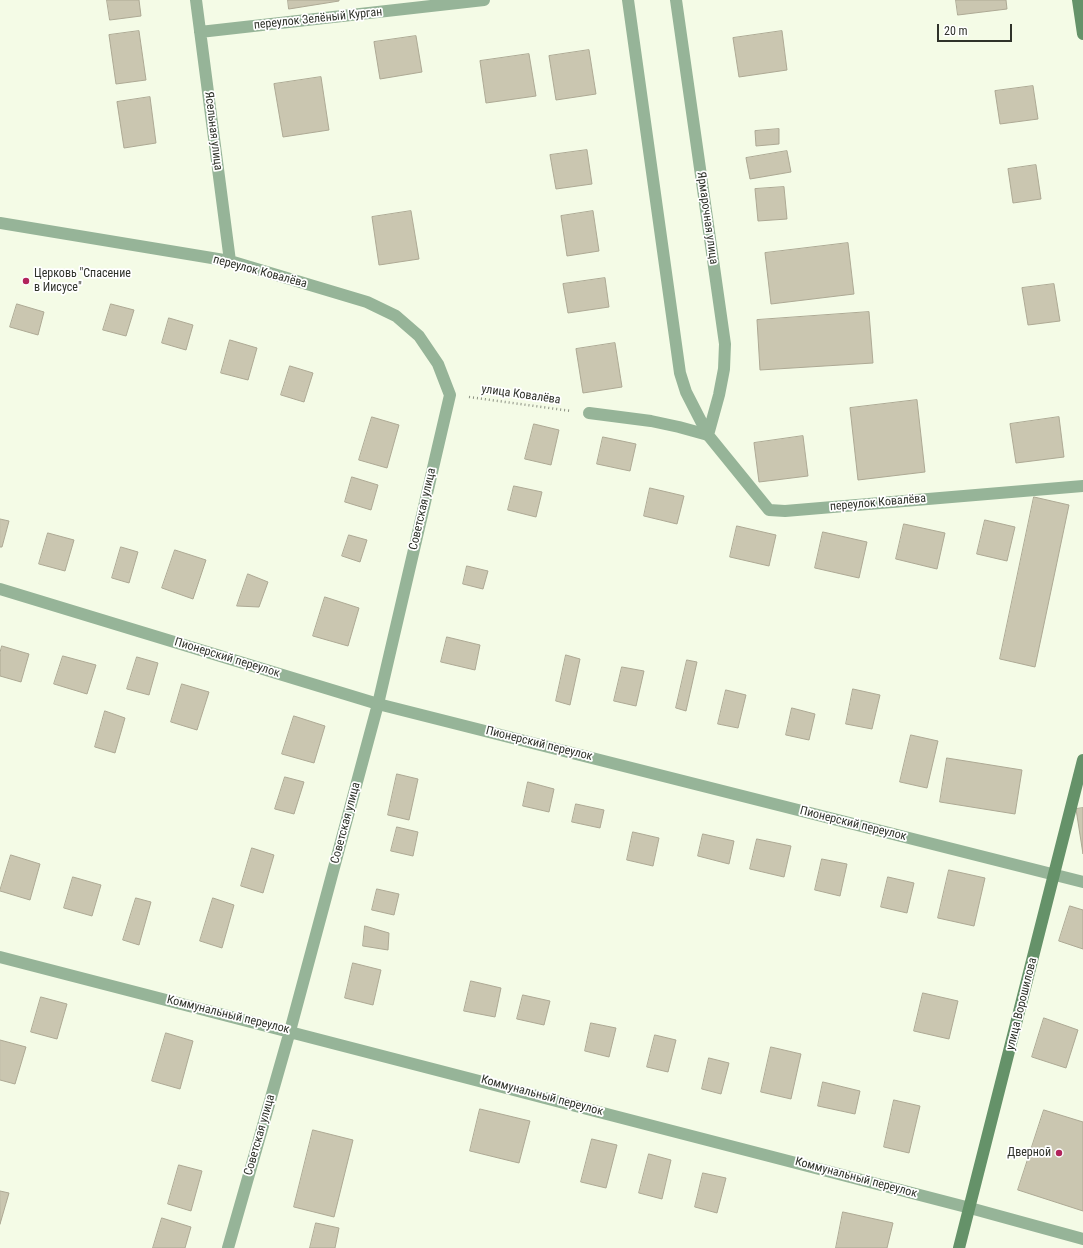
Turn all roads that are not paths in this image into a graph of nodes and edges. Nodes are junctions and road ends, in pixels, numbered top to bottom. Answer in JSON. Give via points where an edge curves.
{"nodes":[{"id":1,"x":196,"y":0,"type":"edge"},
{"id":2,"x":484,"y":0,"type":"edge"},
{"id":3,"x":628,"y":0,"type":"edge"},
{"id":4,"x":676,"y":0,"type":"edge"},
{"id":5,"x":1078,"y":0,"type":"edge"},
{"id":6,"x":200,"y":32,"type":"junction"},
{"id":7,"x":1083,"y":34,"type":"edge"},
{"id":8,"x":0,"y":223,"type":"edge"},
{"id":9,"x":230,"y":261,"type":"junction"},
{"id":10,"x":450,"y":394,"type":"joint"},
{"id":11,"x":589,"y":413,"type":"road end"},
{"id":12,"x":708,"y":435,"type":"junction"},
{"id":13,"x":1083,"y":486,"type":"edge"},
{"id":14,"x":0,"y":589,"type":"edge"},
{"id":15,"x":378,"y":704,"type":"junction"},
{"id":16,"x":1083,"y":760,"type":"edge"},
{"id":17,"x":1055,"y":874,"type":"junction"},
{"id":18,"x":1083,"y":882,"type":"edge"},
{"id":19,"x":0,"y":957,"type":"edge"},
{"id":20,"x":290,"y":1031,"type":"junction"},
{"id":21,"x":970,"y":1208,"type":"junction"},
{"id":22,"x":1083,"y":1239,"type":"edge"},
{"id":23,"x":228,"y":1248,"type":"edge"},
{"id":24,"x":960,"y":1248,"type":"edge"}],
"edges":[{"from":1,"to":6,"type":"street","name":"Ясельная улица"},
{"from":2,"to":6,"type":"street","name":"переулок Зелёный Курган"},
{"from":3,"to":12,"type":"street","via":[[680,374],[686,392]]},
{"from":4,"to":12,"type":"street","name":"Ярмарочная улица","via":[[725,344],[724,369]]},
{"from":5,"to":7,"type":"main road"},
{"from":6,"to":9,"type":"street","name":"Ясельная улица"},
{"from":8,"to":9,"type":"street","name":"переулок Ковалёва"},
{"from":9,"to":10,"type":"street","name":"переулок Ковалёва","via":[[367,302],[396,316],[420,336],[438,364]]},
{"from":10,"to":15,"type":"street","name":"Советская улица"},
{"from":11,"to":12,"type":"street","via":[[651,421]]},
{"from":12,"to":13,"type":"street","name":"переулок Ковалёва","via":[[769,510],[785,511]]},
{"from":14,"to":15,"type":"street","name":"Пионерский переулок"},
{"from":15,"to":17,"type":"street","name":"Пионерский переулок"},
{"from":15,"to":20,"type":"street","name":"Советская улица"},
{"from":16,"to":17,"type":"main road","name":"улица Ворошилова"},
{"from":17,"to":18,"type":"street","name":"Пионерский переулок"},
{"from":17,"to":21,"type":"main road","name":"улица Ворошилова"},
{"from":19,"to":20,"type":"street","name":"Коммунальный переулок"},
{"from":20,"to":21,"type":"street","name":"Коммунальный переулок"},
{"from":20,"to":23,"type":"street","name":"Советская улица"},
{"from":21,"to":22,"type":"street","name":"Коммунальный переулок"},
{"from":21,"to":24,"type":"main road","name":"улица Ворошилова"}]}
